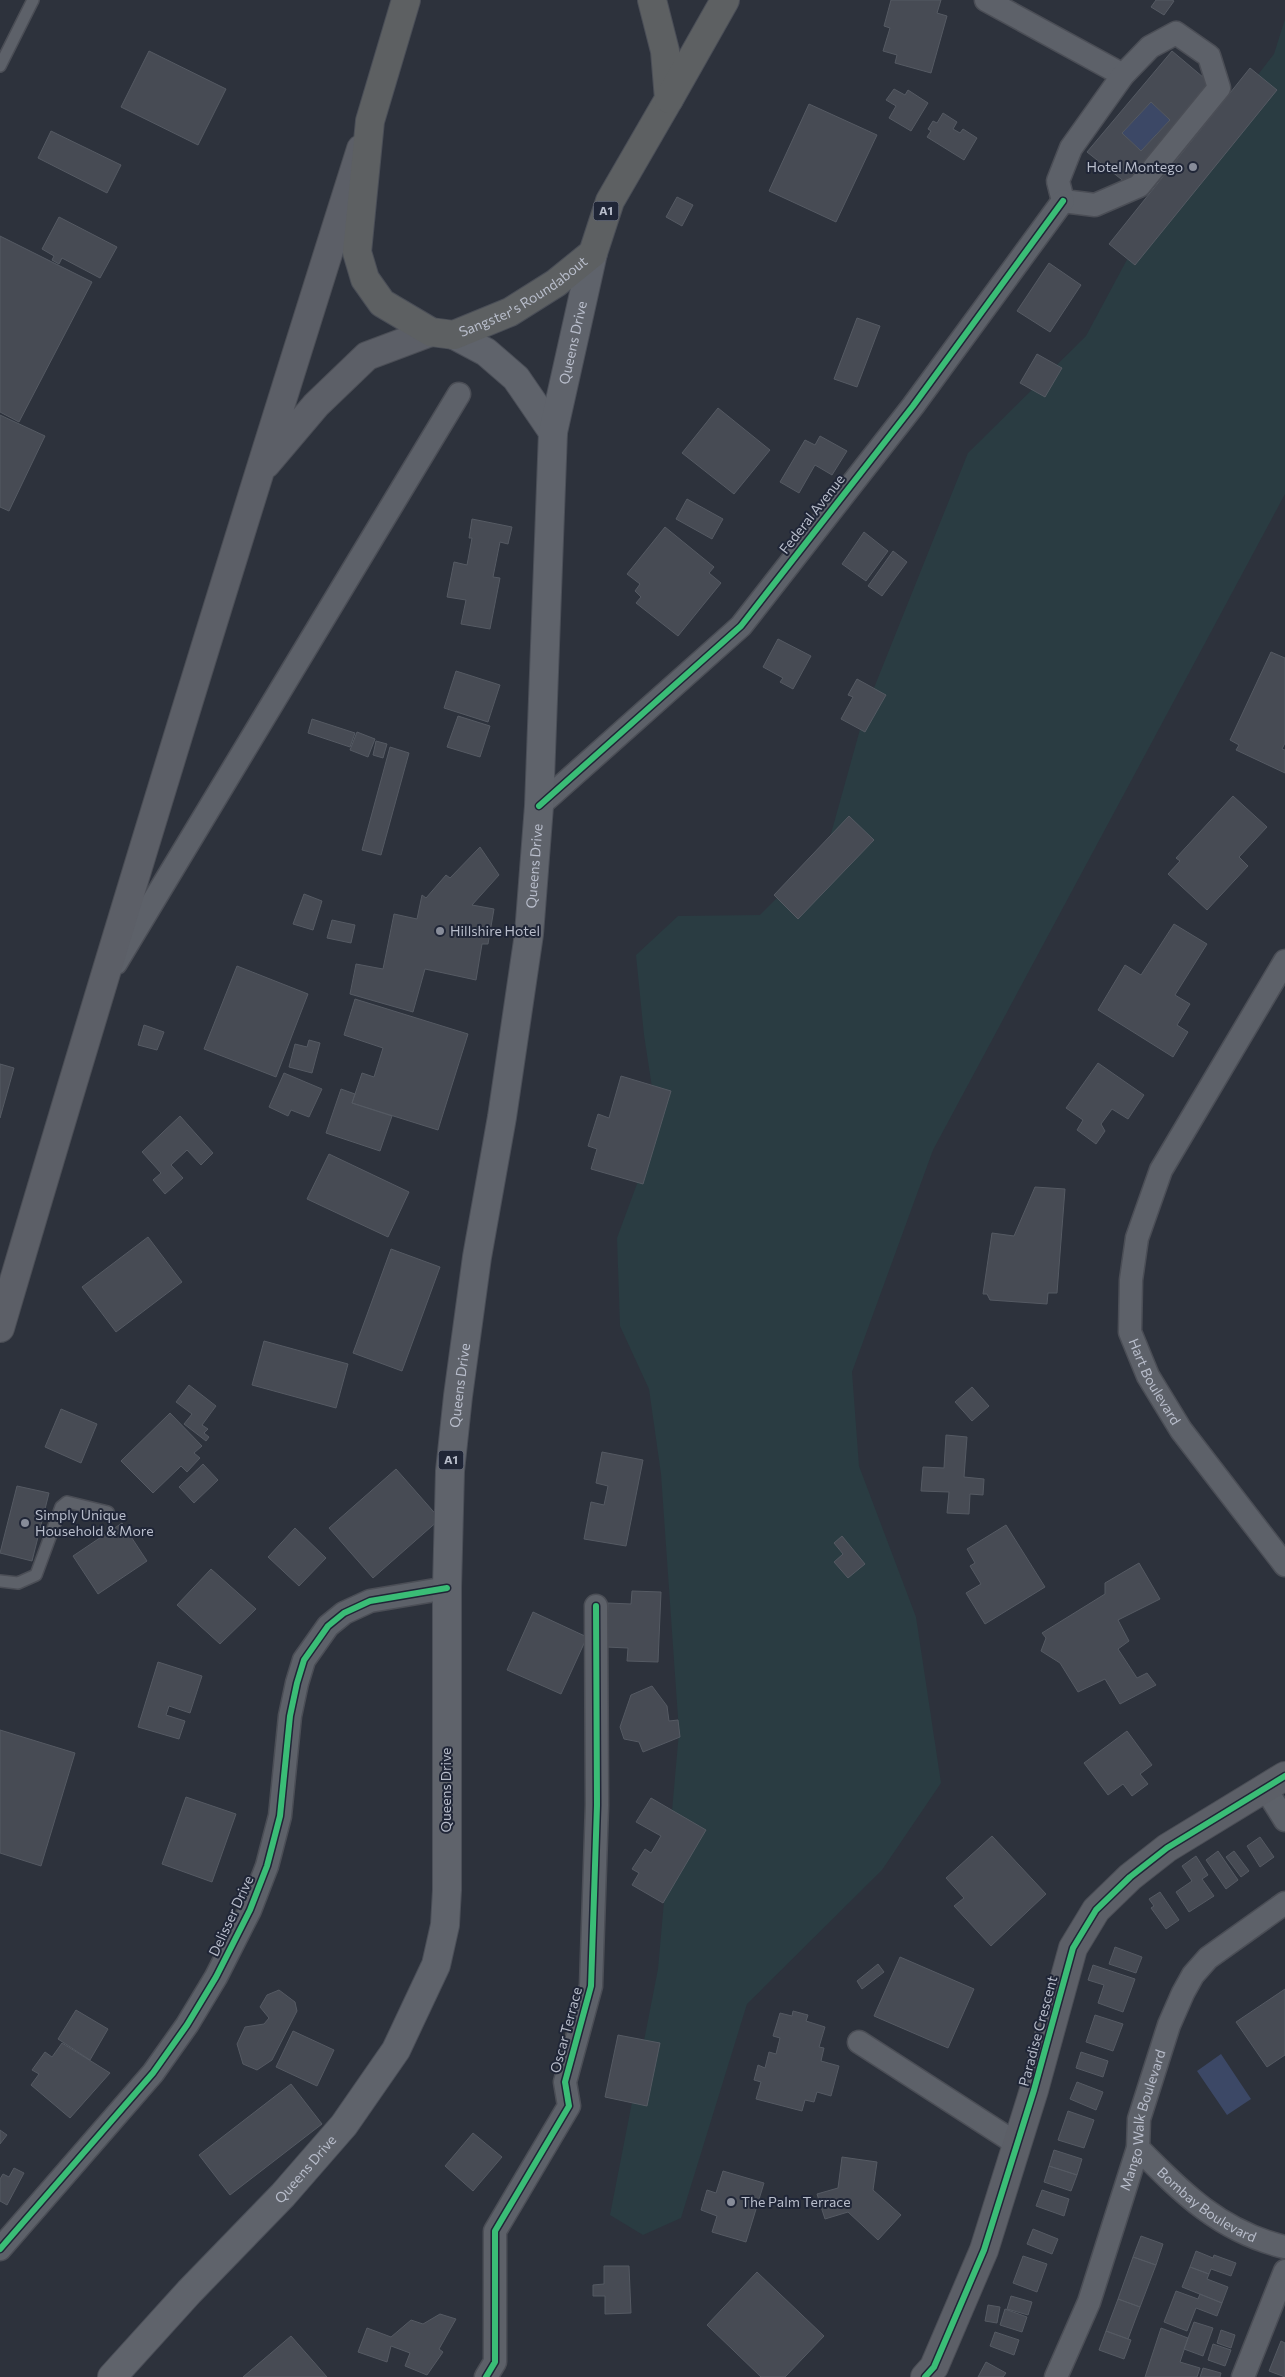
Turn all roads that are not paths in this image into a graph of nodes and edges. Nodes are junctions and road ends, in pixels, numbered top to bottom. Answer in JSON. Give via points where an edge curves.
{"nodes":[{"id":1,"x":34,"y":0,"type":"edge"},
{"id":2,"x":406,"y":0,"type":"edge"},
{"id":3,"x":652,"y":0,"type":"edge"},
{"id":4,"x":725,"y":0,"type":"edge"},
{"id":5,"x":986,"y":0,"type":"edge"},
{"id":6,"x":0,"y":66,"type":"edge"},
{"id":7,"x":1123,"y":74,"type":"junction"},
{"id":8,"x":669,"y":99,"type":"junction"},
{"id":9,"x":370,"y":121,"type":"junction"},
{"id":10,"x":1063,"y":201,"type":"junction"},
{"id":11,"x":592,"y":253,"type":"junction"},
{"id":12,"x":442,"y":333,"type":"junction"},
{"id":13,"x":459,"y":394,"type":"dead end"},
{"id":14,"x":553,"y":432,"type":"junction"},
{"id":15,"x":257,"y":475,"type":"junction"},
{"id":16,"x":539,"y":806,"type":"junction"},
{"id":17,"x":1285,"y":961,"type":"edge"},
{"id":18,"x":101,"y":987,"type":"junction"},
{"id":19,"x":0,"y":1328,"type":"edge"},
{"id":20,"x":108,"y":1512,"type":"dead end"},
{"id":21,"x":1285,"y":1565,"type":"edge"},
{"id":22,"x":0,"y":1581,"type":"edge"},
{"id":23,"x":448,"y":1588,"type":"junction"},
{"id":24,"x":596,"y":1606,"type":"dead end"},
{"id":25,"x":1275,"y":1782,"type":"edge"},
{"id":26,"x":1285,"y":1820,"type":"edge"},
{"id":27,"x":1285,"y":1903,"type":"edge"},
{"id":28,"x":859,"y":2042,"type":"dead end"},
{"id":29,"x":1017,"y":2144,"type":"junction"},
{"id":30,"x":1138,"y":2148,"type":"junction"},
{"id":31,"x":1285,"y":2247,"type":"edge"},
{"id":32,"x":0,"y":2249,"type":"edge"},
{"id":33,"x":1285,"y":2271,"type":"edge"},
{"id":34,"x":112,"y":2377,"type":"edge"},
{"id":35,"x":486,"y":2377,"type":"edge"},
{"id":36,"x":925,"y":2377,"type":"edge"},
{"id":37,"x":1056,"y":2377,"type":"edge"},
{"id":38,"x":1244,"y":2377,"type":"edge"}],
"edges":[{"from":1,"to":6,"type":"lane"},
{"from":2,"to":9,"type":"highway"},
{"from":3,"to":8,"type":"highway","via":[[665,51]]},
{"from":4,"to":8,"type":"highway","number":"A1"},
{"from":5,"to":7,"type":"street"},
{"from":7,"to":10,"type":"street","via":[[1071,148],[1058,181]]},
{"from":7,"to":10,"type":"street","via":[[1150,47],[1176,33],[1209,56],[1219,88],[1139,186],[1095,205]]},
{"from":8,"to":11,"type":"highway","name":"Sangster's Roundabout","number":"A1","via":[[610,201]]},
{"from":9,"to":12,"type":"highway","via":[[357,252],[365,279],[382,303]]},
{"from":9,"to":15,"type":"main road"},
{"from":10,"to":16,"type":"street","name":"Federal Avenue","via":[[912,406],[740,626]]},
{"from":11,"to":12,"type":"highway","name":"Sangster's Roundabout","via":[[556,283],[510,312]]},
{"from":11,"to":14,"type":"main road","name":"Queens Drive","number":"A1"},
{"from":12,"to":14,"type":"main road","via":[[486,352],[516,378]]},
{"from":12,"to":15,"type":"main road","via":[[367,356],[316,405]]},
{"from":13,"to":18,"type":"street"},
{"from":14,"to":16,"type":"main road","name":"Queens Drive","number":"A1"},
{"from":15,"to":18,"type":"main road"},
{"from":16,"to":23,"type":"main road","name":"Queens Drive","number":"A1","via":[[529,934],[458,1396],[449,1492]]},
{"from":17,"to":21,"type":"street","name":"Hart Boulevard","via":[[1161,1170],[1136,1238],[1130,1332],[1148,1376],[1181,1430]]},
{"from":18,"to":19,"type":"main road"},
{"from":20,"to":22,"type":"lane","via":[[67,1502],[61,1507],[36,1575],[18,1583]]},
{"from":23,"to":32,"type":"street","name":"Delisser Drive","via":[[370,1601],[344,1613],[328,1626],[304,1660],[290,1716],[280,1816],[267,1866],[250,1910],[216,1977],[153,2073]]},
{"from":23,"to":34,"type":"main road","name":"Queens Drive","number":"A1","via":[[447,1890],[445,1925],[436,1965],[396,2050],[344,2124],[283,2195]]},
{"from":24,"to":35,"type":"street","name":"Oscar Terrace","via":[[597,1805],[590,1986],[565,2082],[569,2106],[495,2232],[494,2362]]},
{"from":25,"to":26,"type":"street"},
{"from":25,"to":29,"type":"main road","name":"Paradise Crescent","via":[[1167,1848],[1130,1876],[1096,1910],[1074,1948]]},
{"from":27,"to":30,"type":"street","name":"Mango Walk Boulevard","via":[[1208,1958],[1192,1974],[1169,2025],[1139,2119]]},
{"from":28,"to":29,"type":"street"},
{"from":29,"to":36,"type":"main road","name":"Paradise Crescent","via":[[984,2250],[934,2367]]},
{"from":30,"to":31,"type":"street","name":"Bombay Boulevard","via":[[1207,2213],[1252,2237]]},
{"from":30,"to":37,"type":"street","name":"Mango Walk Boulevard","via":[[1089,2302]]},
{"from":33,"to":38,"type":"street"}]}
